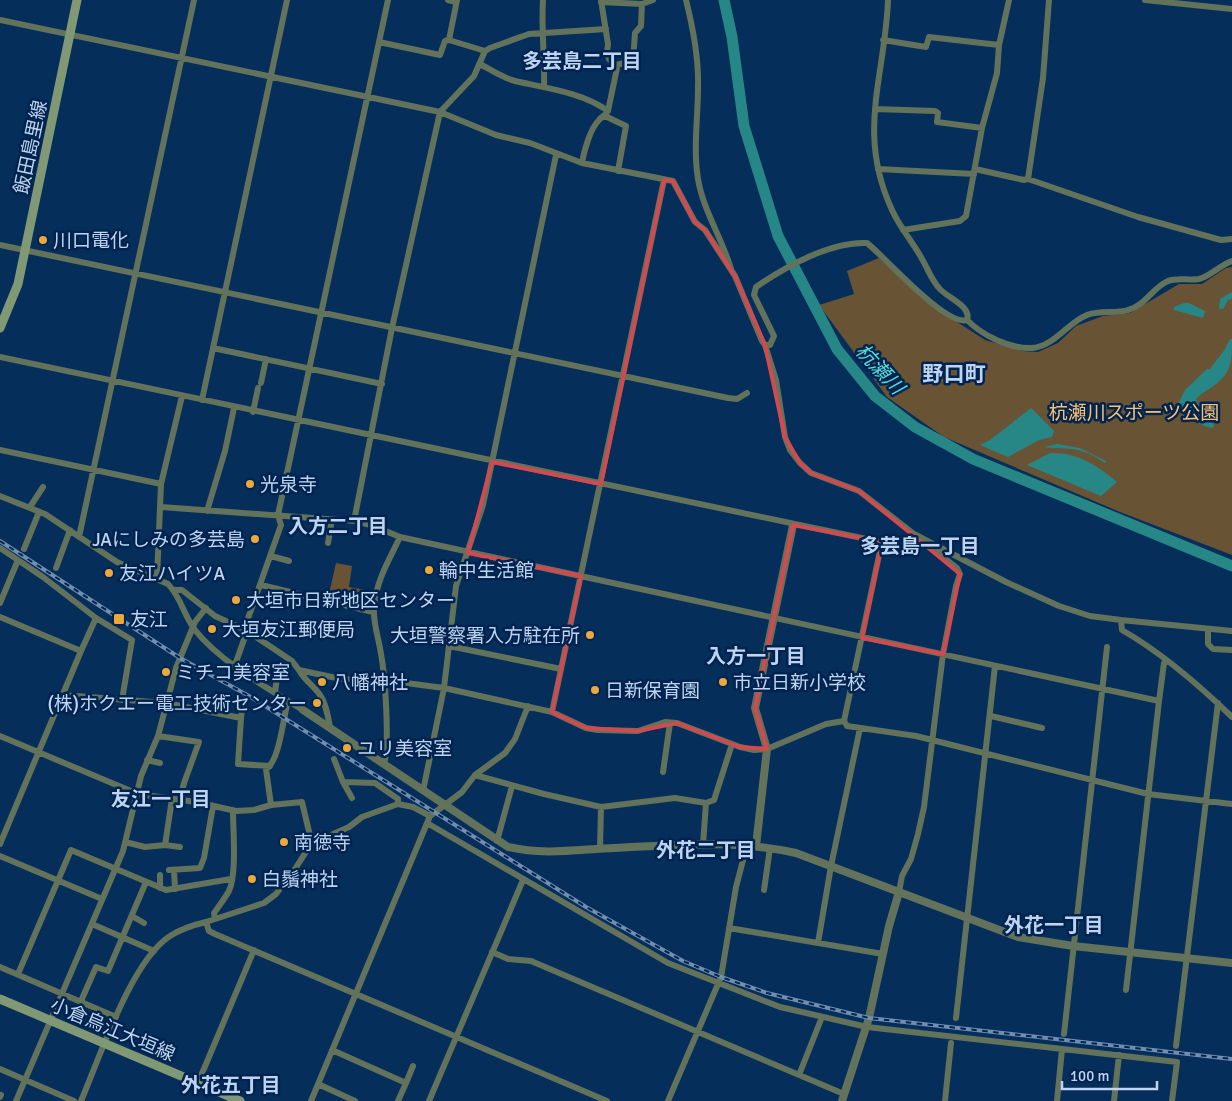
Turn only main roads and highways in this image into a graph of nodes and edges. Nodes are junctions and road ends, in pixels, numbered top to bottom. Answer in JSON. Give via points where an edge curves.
{"nodes":[{"id":1,"x":77,"y":0,"type":"edge"},
{"id":2,"x":0,"y":328,"type":"edge"},
{"id":3,"x":0,"y":999,"type":"edge"},
{"id":4,"x":240,"y":1101,"type":"edge"}],
"edges":[{"from":1,"to":2,"type":"main road","name":"飯田島里線","via":[[18,284]]},
{"from":3,"to":4,"type":"main road","name":"小倉烏江大垣線"}]}
